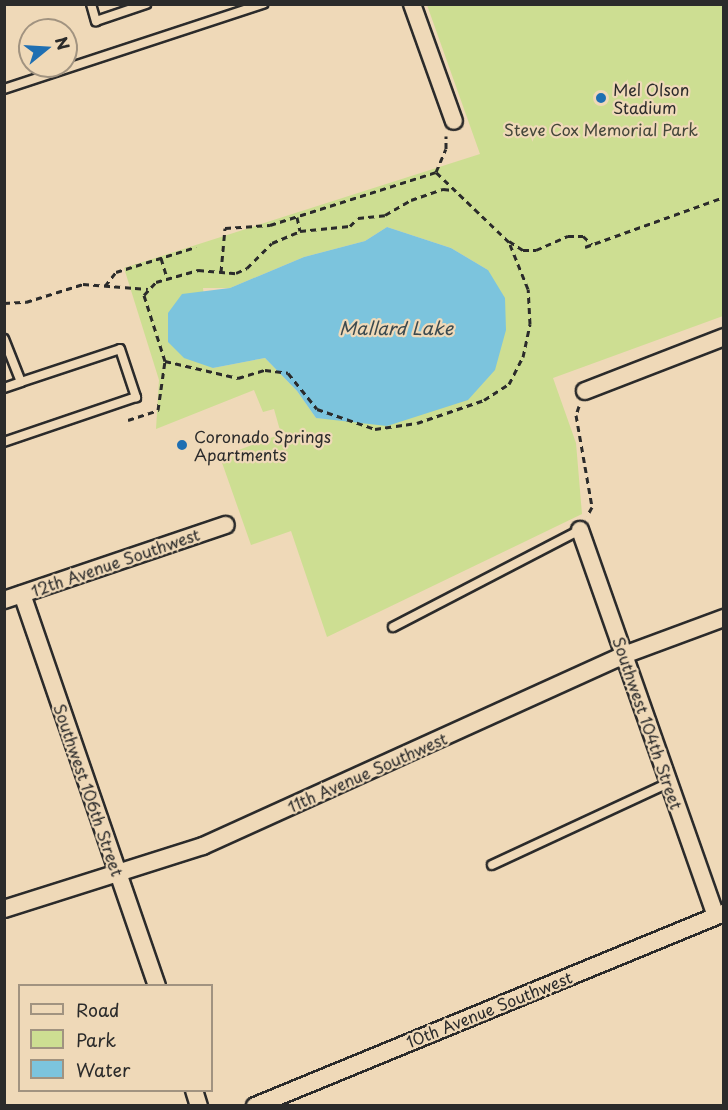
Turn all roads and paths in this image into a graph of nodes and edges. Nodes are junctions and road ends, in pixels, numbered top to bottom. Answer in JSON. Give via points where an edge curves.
{"nodes":[{"id":1,"x":91,"y":4,"type":"edge"},
{"id":2,"x":146,"y":4,"type":"edge"},
{"id":3,"x":263,"y":4,"type":"edge"},
{"id":4,"x":412,"y":4,"type":"edge"},
{"id":5,"x":4,"y":89,"type":"edge"},
{"id":6,"x":449,"y":124,"type":"joint"},
{"id":7,"x":436,"y":172,"type":"junction"},
{"id":8,"x":454,"y":190,"type":"junction"},
{"id":9,"x":723,"y":197,"type":"edge"},
{"id":10,"x":297,"y":217,"type":"junction"},
{"id":11,"x":300,"y":231,"type":"junction"},
{"id":12,"x":509,"y":242,"type":"junction"},
{"id":13,"x":592,"y":244,"type":"junction"},
{"id":14,"x":196,"y":247,"type":"dead end"},
{"id":15,"x":585,"y":247,"type":"dead end"},
{"id":16,"x":161,"y":258,"type":"junction"},
{"id":17,"x":221,"y":272,"type":"junction"},
{"id":18,"x":167,"y":278,"type":"junction"},
{"id":19,"x":105,"y":285,"type":"junction"},
{"id":20,"x":148,"y":289,"type":"junction"},
{"id":21,"x":4,"y":303,"type":"edge"},
{"id":22,"x":723,"y":337,"type":"edge"},
{"id":23,"x":6,"y":339,"type":"edge"},
{"id":24,"x":165,"y":361,"type":"junction"},
{"id":25,"x":21,"y":382,"type":"junction"},
{"id":26,"x":4,"y":388,"type":"edge"},
{"id":27,"x":585,"y":391,"type":"joint"},
{"id":28,"x":128,"y":420,"type":"dead end"},
{"id":29,"x":4,"y":442,"type":"edge"},
{"id":30,"x":226,"y":525,"type":"dead end"},
{"id":31,"x":580,"y":531,"type":"junction"},
{"id":32,"x":22,"y":594,"type":"junction"},
{"id":33,"x":4,"y":600,"type":"edge"},
{"id":34,"x":723,"y":618,"type":"edge"},
{"id":35,"x":393,"y":627,"type":"dead end"},
{"id":36,"x":624,"y":655,"type":"junction"},
{"id":37,"x":669,"y":783,"type":"junction"},
{"id":38,"x":492,"y":865,"type":"dead end"},
{"id":39,"x":117,"y":871,"type":"junction"},
{"id":40,"x":4,"y":909,"type":"edge"},
{"id":41,"x":720,"y":914,"type":"edge"},
{"id":42,"x":156,"y":984,"type":"edge"},
{"id":43,"x":255,"y":1106,"type":"edge"}],
"edges":[{"from":1,"to":2,"type":"lane","via":[[96,21]]},
{"from":3,"to":5,"type":"lane"},
{"from":4,"to":6,"type":"street"},
{"from":6,"to":7,"type":"path","via":[[446,149]]},
{"from":7,"to":8,"type":"path"},
{"from":7,"to":10,"type":"path"},
{"from":8,"to":11,"type":"path","via":[[422,197],[385,215],[358,218],[350,226]]},
{"from":8,"to":12,"type":"path"},
{"from":9,"to":13,"type":"path"},
{"from":10,"to":11,"type":"path"},
{"from":10,"to":17,"type":"path","via":[[270,225],[225,228]]},
{"from":11,"to":17,"type":"path","via":[[272,243],[248,268],[236,273]]},
{"from":12,"to":13,"type":"path","via":[[524,250],[536,250],[568,236],[583,236]]},
{"from":12,"to":24,"type":"path","via":[[530,299],[523,357],[509,384],[473,404],[417,423],[375,429],[317,409],[288,373],[264,370],[238,378]]},
{"from":13,"to":15,"type":"path"},
{"from":14,"to":16,"type":"path"},
{"from":16,"to":18,"type":"path"},
{"from":16,"to":19,"type":"path","via":[[116,272]]},
{"from":17,"to":18,"type":"path","via":[[198,270]]},
{"from":18,"to":20,"type":"path"},
{"from":19,"to":20,"type":"path"},
{"from":19,"to":21,"type":"path","via":[[82,284],[26,302]]},
{"from":20,"to":24,"type":"path","via":[[145,302]]},
{"from":22,"to":27,"type":"street"},
{"from":23,"to":25,"type":"lane"},
{"from":24,"to":28,"type":"path","via":[[158,410]]},
{"from":25,"to":26,"type":"lane"},
{"from":25,"to":29,"type":"lane","via":[[120,349],[136,397]]},
{"from":27,"to":31,"type":"path","via":[[576,415],[592,507]]},
{"from":30,"to":32,"type":"street","name":"12th Avenue Southwest"},
{"from":31,"to":35,"type":"lane"},
{"from":31,"to":36,"type":"street","name":"Southwest 104th Street"},
{"from":32,"to":33,"type":"street","name":"12th Avenue Southwest"},
{"from":32,"to":39,"type":"street","name":"Southwest 106th Street"},
{"from":34,"to":36,"type":"street","name":"11th Avenue Southwest"},
{"from":36,"to":37,"type":"street","name":"Southwest 104th Street"},
{"from":36,"to":39,"type":"street","name":"11th Avenue Southwest","via":[[203,846]]},
{"from":37,"to":38,"type":"lane"},
{"from":37,"to":41,"type":"street","name":"Southwest 104th Street"},
{"from":39,"to":40,"type":"street","name":"11th Avenue Southwest"},
{"from":39,"to":42,"type":"street","name":"Southwest 106th Street"},
{"from":41,"to":43,"type":"street","name":"10th Avenue Southwest"}]}
